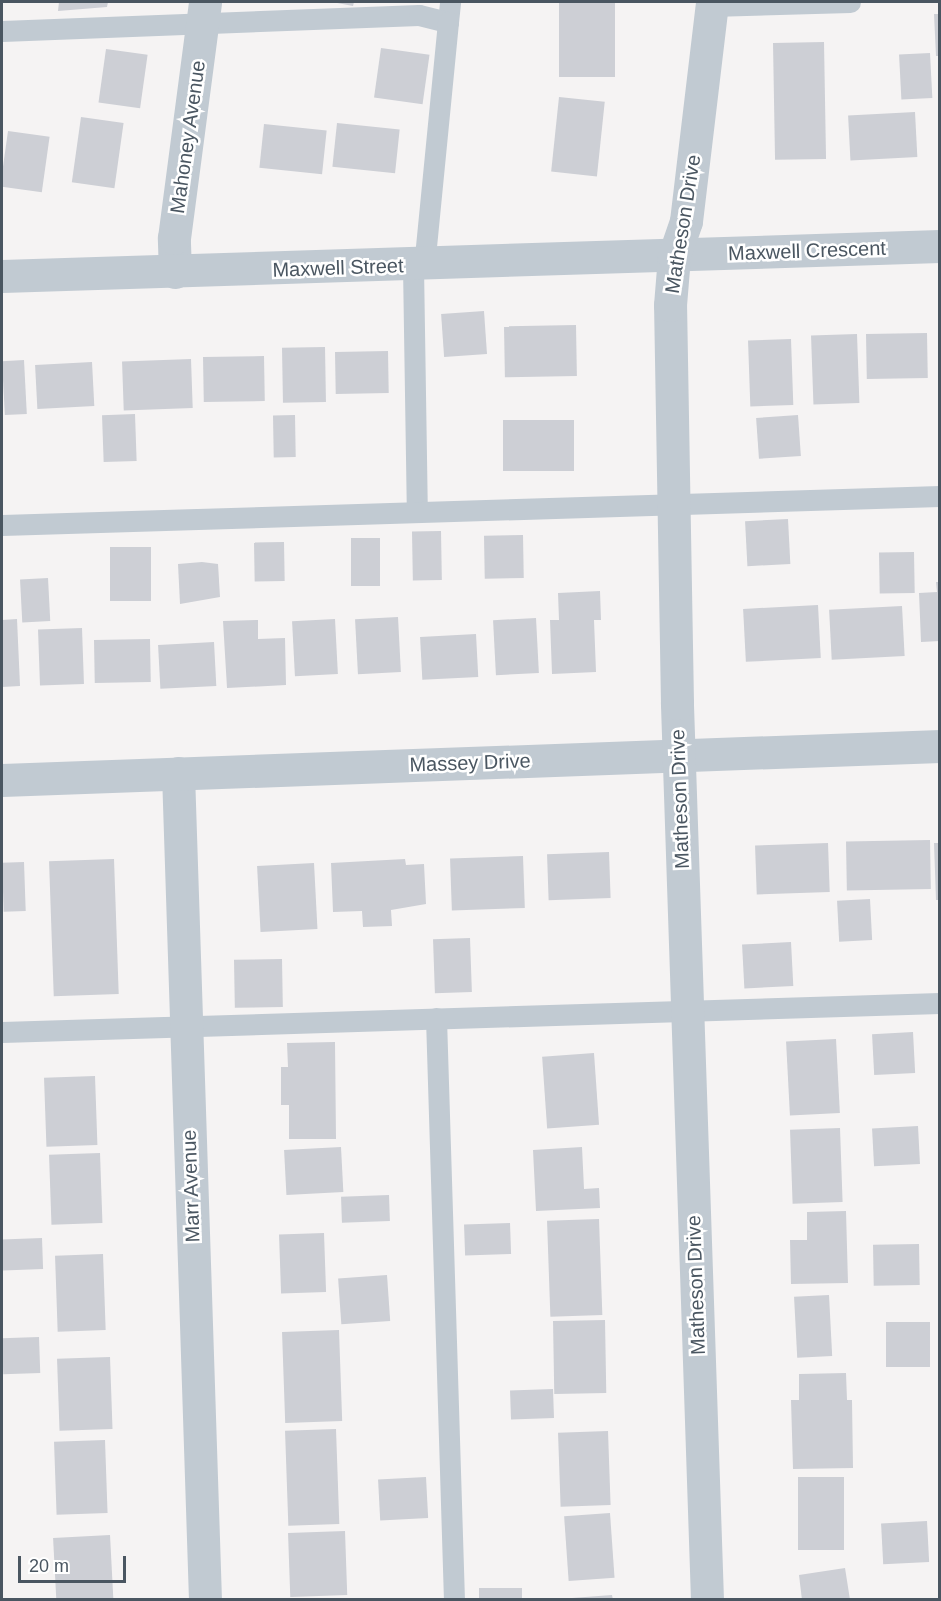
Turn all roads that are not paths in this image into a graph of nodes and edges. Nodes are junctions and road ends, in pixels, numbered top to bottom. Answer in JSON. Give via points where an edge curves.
{"nodes":[{"id":1,"x":850,"y":2,"type":"edge"},
{"id":2,"x":711,"y":4,"type":"edge"},
{"id":3,"x":204,"y":12,"type":"edge"},
{"id":4,"x":449,"y":12,"type":"edge"},
{"id":5,"x":2,"y":31,"type":"edge"},
{"id":6,"x":939,"y":246,"type":"edge"},
{"id":7,"x":675,"y":256,"type":"junction"},
{"id":8,"x":418,"y":265,"type":"junction"},
{"id":9,"x":175,"y":272,"type":"junction"},
{"id":10,"x":2,"y":276,"type":"edge"},
{"id":11,"x":939,"y":496,"type":"edge"},
{"id":12,"x":673,"y":506,"type":"junction"},
{"id":13,"x":417,"y":512,"type":"junction"},
{"id":14,"x":2,"y":525,"type":"edge"},
{"id":15,"x":939,"y":746,"type":"edge"},
{"id":16,"x":679,"y":755,"type":"junction"},
{"id":17,"x":178,"y":773,"type":"junction"},
{"id":18,"x":2,"y":780,"type":"edge"},
{"id":19,"x":939,"y":1003,"type":"edge"},
{"id":20,"x":687,"y":1011,"type":"junction"},
{"id":21,"x":436,"y":1018,"type":"junction"},
{"id":22,"x":186,"y":1024,"type":"junction"},
{"id":23,"x":2,"y":1032,"type":"edge"},
{"id":24,"x":205,"y":1599,"type":"edge"},
{"id":25,"x":454,"y":1599,"type":"edge"},
{"id":26,"x":707,"y":1599,"type":"edge"}],
"edges":[{"from":1,"to":2,"type":"lane"},
{"from":2,"to":7,"type":"street","name":"Matheson Drive","via":[[686,221]]},
{"from":3,"to":4,"type":"lane"},
{"from":3,"to":5,"type":"lane"},
{"from":3,"to":9,"type":"street","name":"Mahoney Avenue","via":[[174,238]]},
{"from":4,"to":8,"type":"lane"},
{"from":6,"to":7,"type":"street","name":"Maxwell Crescent"},
{"from":7,"to":8,"type":"street","name":"Maxwell Street"},
{"from":7,"to":12,"type":"street","name":"Matheson Drive","via":[[670,305]]},
{"from":8,"to":9,"type":"street","name":"Maxwell Street"},
{"from":8,"to":13,"type":"lane"},
{"from":9,"to":10,"type":"street","name":"Maxwell Street"},
{"from":11,"to":12,"type":"lane"},
{"from":12,"to":13,"type":"lane"},
{"from":12,"to":16,"type":"street","name":"Matheson Drive"},
{"from":13,"to":14,"type":"lane"},
{"from":15,"to":16,"type":"street","name":"Massey Drive"},
{"from":16,"to":17,"type":"street","name":"Massey Drive"},
{"from":16,"to":20,"type":"street","name":"Matheson Drive"},
{"from":17,"to":18,"type":"street","name":"Massey Drive"},
{"from":17,"to":22,"type":"street","name":"Marr Avenue"},
{"from":19,"to":20,"type":"lane"},
{"from":20,"to":21,"type":"lane"},
{"from":20,"to":26,"type":"street","name":"Matheson Drive"},
{"from":21,"to":22,"type":"lane"},
{"from":21,"to":25,"type":"lane"},
{"from":22,"to":23,"type":"lane"},
{"from":22,"to":24,"type":"street","name":"Marr Avenue"}]}
